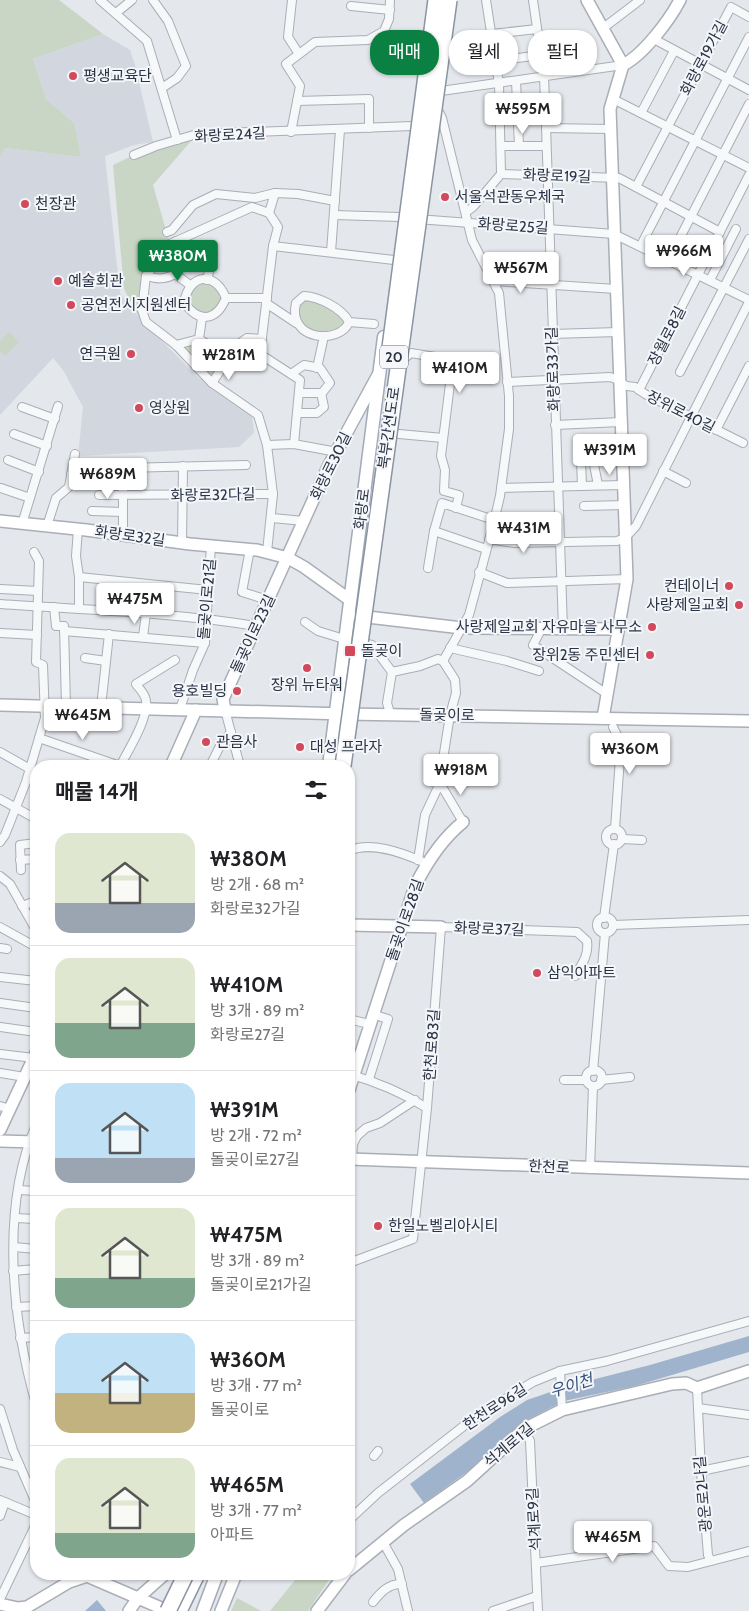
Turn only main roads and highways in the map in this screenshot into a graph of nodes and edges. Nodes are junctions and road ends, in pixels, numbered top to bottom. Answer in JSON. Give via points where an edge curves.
{"nodes":[{"id":1,"x":440,"y":0,"type":"edge"},
{"id":2,"x":406,"y":218,"type":"junction"},
{"id":3,"x":390,"y":343,"type":"junction"},
{"id":4,"x":383,"y":369,"type":"junction"},
{"id":5,"x":350,"y":640,"type":"junction"},
{"id":6,"x":341,"y":714,"type":"junction"},
{"id":7,"x":330,"y":760,"type":"edge"},
{"id":8,"x":335,"y":760,"type":"edge"},
{"id":9,"x":341,"y":760,"type":"edge"},
{"id":10,"x":342,"y":760,"type":"edge"},
{"id":11,"x":183,"y":1580,"type":"edge"},
{"id":12,"x":194,"y":1580,"type":"edge"},
{"id":13,"x":215,"y":1580,"type":"edge"},
{"id":14,"x":221,"y":1580,"type":"edge"},
{"id":15,"x":168,"y":1611,"type":"edge"},
{"id":16,"x":179,"y":1611,"type":"edge"},
{"id":17,"x":203,"y":1611,"type":"edge"},
{"id":18,"x":211,"y":1611,"type":"edge"}],
"edges":[{"from":1,"to":2,"type":"main road","name":"화랑로","number":"20"},
{"from":1,"to":2,"type":"main road","name":"화랑로","number":"20","via":[[412,126]]},
{"from":1,"to":8,"type":"highway","name":"북부간선도로","bridge":true},
{"from":1,"to":10,"type":"highway","name":"북부간선도로","bridge":true},
{"from":2,"to":3,"type":"main road","name":"화랑로","number":"20"},
{"from":2,"to":3,"type":"main road","name":"화랑로","number":"20","via":[[394,260]]},
{"from":3,"to":4,"type":"main road","name":"화랑로","number":"20"},
{"from":4,"to":5,"type":"main road","name":"화랑로","number":"20","via":[[350,600]]},
{"from":4,"to":5,"type":"main road","name":"화랑로","number":"20","via":[[384,433],[359,616]]},
{"from":5,"to":6,"type":"main road","name":"화랑로","number":"20"},
{"from":6,"to":7,"type":"main road","name":"화랑로","number":"20"},
{"from":6,"to":9,"type":"main road","name":"화랑로","number":"20"},
{"from":11,"to":15,"type":"highway","bridge":true},
{"from":12,"to":16,"type":"highway"},
{"from":13,"to":17,"type":"main road"},
{"from":14,"to":18,"type":"main road"}]}
